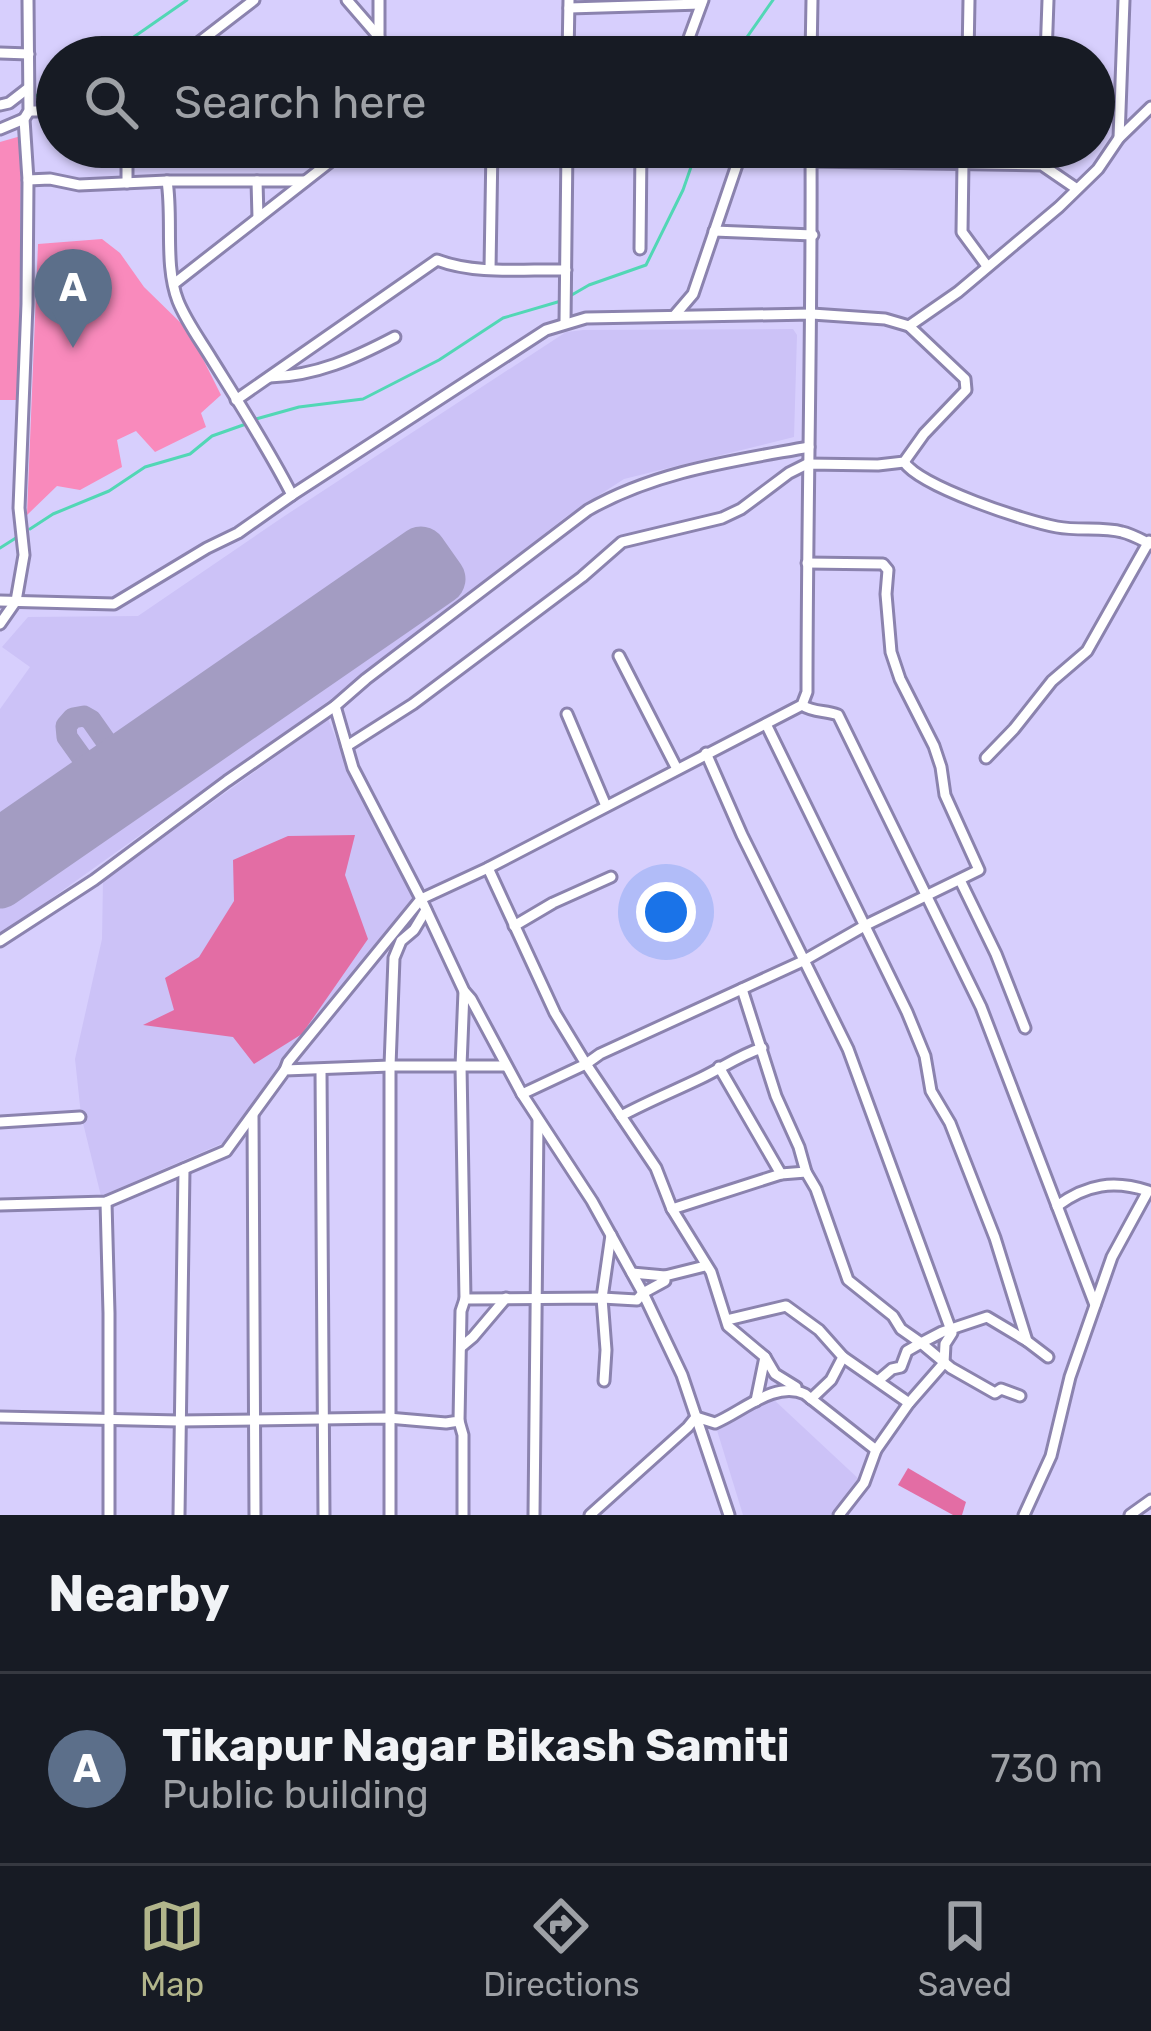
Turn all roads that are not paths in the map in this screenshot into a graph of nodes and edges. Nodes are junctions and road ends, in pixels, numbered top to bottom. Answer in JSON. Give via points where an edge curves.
{"nodes":[{"id":1,"x":28,"y":0,"type":"edge"},
{"id":2,"x":254,"y":0,"type":"edge"},
{"id":3,"x":347,"y":0,"type":"edge"},
{"id":4,"x":379,"y":0,"type":"edge"},
{"id":5,"x":812,"y":0,"type":"edge"},
{"id":6,"x":969,"y":0,"type":"edge"},
{"id":7,"x":1048,"y":0,"type":"edge"},
{"id":8,"x":1124,"y":0,"type":"edge"},
{"id":9,"x":702,"y":2,"type":"edge"},
{"id":10,"x":569,"y":4,"type":"edge"},
{"id":11,"x":207,"y":36,"type":"edge"},
{"id":12,"x":378,"y":36,"type":"edge"},
{"id":13,"x":379,"y":36,"type":"edge"},
{"id":14,"x":568,"y":36,"type":"edge"},
{"id":15,"x":690,"y":36,"type":"edge"},
{"id":16,"x":811,"y":36,"type":"edge"},
{"id":17,"x":968,"y":36,"type":"edge"},
{"id":18,"x":1047,"y":36,"type":"edge"},
{"id":19,"x":0,"y":53,"type":"edge"},
{"id":20,"x":29,"y":54,"type":"junction"},
{"id":21,"x":27,"y":89,"type":"junction"},
{"id":22,"x":0,"y":105,"type":"edge"},
{"id":23,"x":1151,"y":107,"type":"edge"},
{"id":24,"x":36,"y":114,"type":"edge"},
{"id":25,"x":26,"y":115,"type":"junction"},
{"id":26,"x":0,"y":129,"type":"edge"},
{"id":27,"x":1119,"y":138,"type":"junction"},
{"id":28,"x":1115,"y":144,"type":"edge"},
{"id":29,"x":127,"y":168,"type":"edge"},
{"id":30,"x":321,"y":168,"type":"edge"},
{"id":31,"x":492,"y":168,"type":"edge"},
{"id":32,"x":568,"y":168,"type":"edge"},
{"id":33,"x":641,"y":168,"type":"edge"},
{"id":34,"x":736,"y":168,"type":"edge"},
{"id":35,"x":811,"y":168,"type":"edge"},
{"id":36,"x":964,"y":168,"type":"edge"},
{"id":37,"x":1046,"y":168,"type":"edge"},
{"id":38,"x":1099,"y":168,"type":"edge"},
{"id":39,"x":28,"y":179,"type":"junction"},
{"id":40,"x":167,"y":181,"type":"junction"},
{"id":41,"x":257,"y":181,"type":"junction"},
{"id":42,"x":304,"y":181,"type":"junction"},
{"id":43,"x":127,"y":183,"type":"junction"},
{"id":44,"x":1077,"y":189,"type":"junction"},
{"id":45,"x":258,"y":218,"type":"junction"},
{"id":46,"x":714,"y":231,"type":"junction"},
{"id":47,"x":813,"y":235,"type":"junction"},
{"id":48,"x":640,"y":248,"type":"dead end"},
{"id":49,"x":987,"y":266,"type":"junction"},
{"id":50,"x":490,"y":269,"type":"junction"},
{"id":51,"x":566,"y":270,"type":"junction"},
{"id":52,"x":175,"y":283,"type":"junction"},
{"id":53,"x":812,"y":314,"type":"junction"},
{"id":54,"x":675,"y":315,"type":"junction"},
{"id":55,"x":565,"y":323,"type":"junction"},
{"id":56,"x":910,"y":326,"type":"junction"},
{"id":57,"x":395,"y":337,"type":"dead end"},
{"id":58,"x":267,"y":377,"type":"junction"},
{"id":59,"x":236,"y":400,"type":"junction"},
{"id":60,"x":809,"y":447,"type":"junction"},
{"id":61,"x":904,"y":462,"type":"junction"},
{"id":62,"x":807,"y":464,"type":"junction"},
{"id":63,"x":292,"y":495,"type":"junction"},
{"id":64,"x":1150,"y":542,"type":"edge"},
{"id":65,"x":807,"y":563,"type":"junction"},
{"id":66,"x":0,"y":601,"type":"edge"},
{"id":67,"x":16,"y":601,"type":"junction"},
{"id":68,"x":0,"y":624,"type":"edge"},
{"id":69,"x":619,"y":656,"type":"dead end"},
{"id":70,"x":802,"y":705,"type":"junction"},
{"id":71,"x":335,"y":706,"type":"junction"},
{"id":72,"x":567,"y":715,"type":"dead end"},
{"id":73,"x":766,"y":724,"type":"junction"},
{"id":74,"x":347,"y":746,"type":"junction"},
{"id":75,"x":706,"y":754,"type":"junction"},
{"id":76,"x":986,"y":758,"type":"dead end"},
{"id":77,"x":677,"y":769,"type":"junction"},
{"id":78,"x":606,"y":806,"type":"junction"},
{"id":79,"x":488,"y":868,"type":"junction"},
{"id":80,"x":611,"y":878,"type":"dead end"},
{"id":81,"x":960,"y":880,"type":"junction"},
{"id":82,"x":928,"y":896,"type":"junction"},
{"id":83,"x":424,"y":904,"type":"junction"},
{"id":84,"x":514,"y":926,"type":"junction"},
{"id":85,"x":866,"y":926,"type":"junction"},
{"id":86,"x":0,"y":941,"type":"edge"},
{"id":87,"x":803,"y":961,"type":"junction"},
{"id":88,"x":742,"y":988,"type":"junction"},
{"id":89,"x":464,"y":991,"type":"junction"},
{"id":90,"x":1025,"y":1028,"type":"dead end"},
{"id":91,"x":763,"y":1048,"type":"junction"},
{"id":92,"x":586,"y":1064,"type":"junction"},
{"id":93,"x":390,"y":1066,"type":"junction"},
{"id":94,"x":461,"y":1066,"type":"junction"},
{"id":95,"x":506,"y":1066,"type":"junction"},
{"id":96,"x":719,"y":1067,"type":"junction"},
{"id":97,"x":285,"y":1070,"type":"junction"},
{"id":98,"x":321,"y":1070,"type":"junction"},
{"id":99,"x":523,"y":1094,"type":"junction"},
{"id":100,"x":253,"y":1116,"type":"junction"},
{"id":101,"x":621,"y":1116,"type":"junction"},
{"id":102,"x":80,"y":1117,"type":"dead end"},
{"id":103,"x":538,"y":1120,"type":"junction"},
{"id":104,"x":0,"y":1122,"type":"edge"},
{"id":105,"x":184,"y":1169,"type":"junction"},
{"id":106,"x":806,"y":1172,"type":"junction"},
{"id":107,"x":781,"y":1174,"type":"junction"},
{"id":108,"x":1150,"y":1189,"type":"edge"},
{"id":109,"x":106,"y":1202,"type":"junction"},
{"id":110,"x":0,"y":1205,"type":"edge"},
{"id":111,"x":1058,"y":1206,"type":"junction"},
{"id":112,"x":672,"y":1209,"type":"junction"},
{"id":113,"x":611,"y":1235,"type":"junction"},
{"id":114,"x":705,"y":1265,"type":"junction"},
{"id":115,"x":632,"y":1273,"type":"junction"},
{"id":116,"x":665,"y":1276,"type":"junction"},
{"id":117,"x":643,"y":1293,"type":"junction"},
{"id":118,"x":506,"y":1298,"type":"junction"},
{"id":119,"x":602,"y":1298,"type":"junction"},
{"id":120,"x":537,"y":1299,"type":"junction"},
{"id":121,"x":465,"y":1300,"type":"junction"},
{"id":122,"x":1095,"y":1305,"type":"junction"},
{"id":123,"x":727,"y":1320,"type":"junction"},
{"id":124,"x":949,"y":1330,"type":"junction"},
{"id":125,"x":1027,"y":1341,"type":"junction"},
{"id":126,"x":921,"y":1343,"type":"junction"},
{"id":127,"x":460,"y":1346,"type":"junction"},
{"id":128,"x":765,"y":1357,"type":"junction"},
{"id":129,"x":1048,"y":1357,"type":"dead end"},
{"id":130,"x":843,"y":1358,"type":"junction"},
{"id":131,"x":944,"y":1363,"type":"junction"},
{"id":132,"x":879,"y":1379,"type":"junction"},
{"id":133,"x":604,"y":1381,"type":"dead end"},
{"id":134,"x":795,"y":1390,"type":"junction"},
{"id":135,"x":1020,"y":1396,"type":"dead end"},
{"id":136,"x":812,"y":1399,"type":"junction"},
{"id":137,"x":756,"y":1401,"type":"junction"},
{"id":138,"x":910,"y":1403,"type":"junction"},
{"id":139,"x":0,"y":1417,"type":"edge"},
{"id":140,"x":696,"y":1417,"type":"junction"},
{"id":141,"x":109,"y":1418,"type":"junction"},
{"id":142,"x":253,"y":1418,"type":"junction"},
{"id":143,"x":322,"y":1418,"type":"junction"},
{"id":144,"x":388,"y":1418,"type":"junction"},
{"id":145,"x":179,"y":1421,"type":"junction"},
{"id":146,"x":459,"y":1421,"type":"junction"},
{"id":147,"x":876,"y":1450,"type":"junction"},
{"id":148,"x":1151,"y":1500,"type":"edge"},
{"id":149,"x":109,"y":1515,"type":"edge"},
{"id":150,"x":179,"y":1515,"type":"edge"},
{"id":151,"x":255,"y":1515,"type":"edge"},
{"id":152,"x":324,"y":1515,"type":"edge"},
{"id":153,"x":390,"y":1515,"type":"edge"},
{"id":154,"x":463,"y":1515,"type":"edge"},
{"id":155,"x":534,"y":1515,"type":"edge"},
{"id":156,"x":590,"y":1515,"type":"edge"},
{"id":157,"x":729,"y":1515,"type":"edge"},
{"id":158,"x":839,"y":1515,"type":"edge"},
{"id":159,"x":1024,"y":1515,"type":"edge"},
{"id":160,"x":1130,"y":1515,"type":"edge"}],
"edges":[{"from":1,"to":20,"type":"street"},
{"from":2,"to":11,"type":"street"},
{"from":3,"to":12,"type":"street"},
{"from":4,"to":13,"type":"street"},
{"from":5,"to":16,"type":"street"},
{"from":6,"to":17,"type":"street"},
{"from":7,"to":18,"type":"street"},
{"from":8,"to":27,"type":"street"},
{"from":9,"to":10,"type":"street"},
{"from":9,"to":15,"type":"street"},
{"from":10,"to":14,"type":"street"},
{"from":19,"to":20,"type":"street"},
{"from":20,"to":21,"type":"street"},
{"from":21,"to":22,"type":"street"},
{"from":21,"to":25,"type":"street"},
{"from":23,"to":27,"type":"street"},
{"from":24,"to":25,"type":"street"},
{"from":25,"to":26,"type":"street"},
{"from":25,"to":39,"type":"street"},
{"from":27,"to":28,"type":"street"},
{"from":29,"to":43,"type":"street"},
{"from":30,"to":42,"type":"street"},
{"from":31,"to":50,"type":"street"},
{"from":32,"to":51,"type":"street"},
{"from":33,"to":48,"type":"street"},
{"from":34,"to":46,"type":"street"},
{"from":35,"to":47,"type":"street"},
{"from":36,"to":49,"type":"street","via":[[962,232]]},
{"from":37,"to":44,"type":"street"},
{"from":38,"to":44,"type":"street"},
{"from":39,"to":43,"type":"street"},
{"from":39,"to":67,"type":"street"},
{"from":40,"to":41,"type":"street"},
{"from":40,"to":43,"type":"street"},
{"from":40,"to":52,"type":"street"},
{"from":41,"to":42,"type":"street"},
{"from":41,"to":45,"type":"street"},
{"from":42,"to":45,"type":"street"},
{"from":44,"to":49,"type":"street"},
{"from":45,"to":52,"type":"street"},
{"from":46,"to":47,"type":"street"},
{"from":46,"to":54,"type":"street","via":[[693,294]]},
{"from":47,"to":53,"type":"street"},
{"from":49,"to":56,"type":"street"},
{"from":50,"to":51,"type":"street"},
{"from":50,"to":58,"type":"street","via":[[437,260]]},
{"from":51,"to":55,"type":"street"},
{"from":52,"to":59,"type":"street"},
{"from":53,"to":54,"type":"street"},
{"from":53,"to":56,"type":"street"},
{"from":53,"to":60,"type":"street"},
{"from":54,"to":55,"type":"street"},
{"from":55,"to":63,"type":"street"},
{"from":56,"to":61,"type":"street","via":[[966,390]]},
{"from":57,"to":58,"type":"street","via":[[321,370]]},
{"from":58,"to":59,"type":"street"},
{"from":59,"to":63,"type":"street"},
{"from":60,"to":62,"type":"street"},
{"from":60,"to":71,"type":"street","via":[[652,479],[614,495]]},
{"from":61,"to":62,"type":"street"},
{"from":61,"to":64,"type":"street","via":[[938,486],[998,509]]},
{"from":62,"to":65,"type":"street"},
{"from":62,"to":74,"type":"street","via":[[722,518],[622,542]]},
{"from":63,"to":67,"type":"street","via":[[115,604]]},
{"from":64,"to":76,"type":"street","via":[[1087,651]]},
{"from":65,"to":70,"type":"street"},
{"from":65,"to":81,"type":"street","via":[[884,564],[888,571],[891,652],[979,871]]},
{"from":66,"to":67,"type":"street"},
{"from":67,"to":68,"type":"street"},
{"from":69,"to":77,"type":"street"},
{"from":70,"to":73,"type":"street"},
{"from":70,"to":82,"type":"street","via":[[838,715]]},
{"from":71,"to":74,"type":"street"},
{"from":71,"to":86,"type":"street"},
{"from":72,"to":78,"type":"street"},
{"from":73,"to":75,"type":"street"},
{"from":73,"to":85,"type":"street"},
{"from":74,"to":83,"type":"street"},
{"from":75,"to":77,"type":"street"},
{"from":75,"to":87,"type":"street"},
{"from":77,"to":78,"type":"street"},
{"from":78,"to":79,"type":"street"},
{"from":79,"to":83,"type":"street"},
{"from":79,"to":84,"type":"street"},
{"from":80,"to":84,"type":"street"},
{"from":81,"to":82,"type":"street"},
{"from":81,"to":90,"type":"street"},
{"from":82,"to":85,"type":"street"},
{"from":82,"to":111,"type":"street","via":[[981,1006]]},
{"from":83,"to":89,"type":"street"},
{"from":83,"to":93,"type":"street","via":[[396,949]]},
{"from":83,"to":97,"type":"street"},
{"from":84,"to":92,"type":"street"},
{"from":85,"to":87,"type":"street"},
{"from":85,"to":125,"type":"street","via":[[925,1056],[931,1091],[995,1238]]},
{"from":87,"to":88,"type":"street"},
{"from":87,"to":124,"type":"street","via":[[848,1049]]},
{"from":88,"to":91,"type":"street"},
{"from":88,"to":92,"type":"street"},
{"from":89,"to":94,"type":"street"},
{"from":89,"to":95,"type":"street"},
{"from":91,"to":96,"type":"street"},
{"from":91,"to":106,"type":"street"},
{"from":92,"to":99,"type":"street"},
{"from":92,"to":101,"type":"street"},
{"from":93,"to":94,"type":"street"},
{"from":93,"to":98,"type":"street"},
{"from":93,"to":144,"type":"street"},
{"from":94,"to":95,"type":"street"},
{"from":94,"to":121,"type":"street"},
{"from":95,"to":99,"type":"street"},
{"from":96,"to":101,"type":"street"},
{"from":96,"to":107,"type":"street"},
{"from":97,"to":98,"type":"street"},
{"from":97,"to":100,"type":"street"},
{"from":98,"to":143,"type":"street"},
{"from":99,"to":103,"type":"street"},
{"from":100,"to":105,"type":"street","via":[[226,1151]]},
{"from":100,"to":142,"type":"street"},
{"from":101,"to":112,"type":"street"},
{"from":102,"to":104,"type":"street"},
{"from":103,"to":113,"type":"street"},
{"from":103,"to":120,"type":"street"},
{"from":105,"to":109,"type":"street"},
{"from":105,"to":145,"type":"street"},
{"from":106,"to":107,"type":"street"},
{"from":106,"to":126,"type":"street","via":[[848,1280]]},
{"from":107,"to":112,"type":"street"},
{"from":108,"to":111,"type":"street","via":[[1114,1183]]},
{"from":108,"to":122,"type":"street"},
{"from":109,"to":110,"type":"street"},
{"from":109,"to":141,"type":"street"},
{"from":111,"to":122,"type":"street"},
{"from":112,"to":114,"type":"street"},
{"from":113,"to":115,"type":"street"},
{"from":113,"to":119,"type":"street"},
{"from":114,"to":116,"type":"street"},
{"from":114,"to":123,"type":"street"},
{"from":115,"to":116,"type":"street"},
{"from":115,"to":117,"type":"street"},
{"from":116,"to":117,"type":"street"},
{"from":117,"to":119,"type":"street","via":[[638,1300]]},
{"from":117,"to":140,"type":"street"},
{"from":118,"to":120,"type":"street"},
{"from":118,"to":121,"type":"street"},
{"from":118,"to":127,"type":"street"},
{"from":119,"to":120,"type":"street"},
{"from":119,"to":133,"type":"street"},
{"from":120,"to":155,"type":"street"},
{"from":121,"to":127,"type":"street"},
{"from":122,"to":159,"type":"street","via":[[1051,1456]]},
{"from":123,"to":128,"type":"street"},
{"from":123,"to":130,"type":"street","via":[[786,1306]]},
{"from":124,"to":125,"type":"street","via":[[992,1317]]},
{"from":124,"to":126,"type":"street"},
{"from":124,"to":131,"type":"street"},
{"from":125,"to":129,"type":"street"},
{"from":126,"to":131,"type":"street"},
{"from":126,"to":132,"type":"street"},
{"from":127,"to":146,"type":"street"},
{"from":128,"to":134,"type":"street"},
{"from":128,"to":137,"type":"street"},
{"from":130,"to":132,"type":"street"},
{"from":130,"to":136,"type":"street"},
{"from":131,"to":135,"type":"street","via":[[995,1393]]},
{"from":131,"to":138,"type":"street"},
{"from":132,"to":138,"type":"street"},
{"from":134,"to":136,"type":"street"},
{"from":134,"to":137,"type":"street"},
{"from":136,"to":147,"type":"street"},
{"from":137,"to":140,"type":"street","via":[[715,1424]]},
{"from":138,"to":147,"type":"street"},
{"from":139,"to":141,"type":"street"},
{"from":140,"to":156,"type":"street"},
{"from":140,"to":157,"type":"street"},
{"from":141,"to":145,"type":"street"},
{"from":141,"to":149,"type":"street"},
{"from":142,"to":143,"type":"street"},
{"from":142,"to":145,"type":"street"},
{"from":142,"to":151,"type":"street"},
{"from":143,"to":144,"type":"street"},
{"from":143,"to":152,"type":"street"},
{"from":144,"to":146,"type":"street"},
{"from":144,"to":153,"type":"street"},
{"from":145,"to":150,"type":"street"},
{"from":146,"to":154,"type":"street"},
{"from":147,"to":158,"type":"street"},
{"from":148,"to":160,"type":"street"}]}
